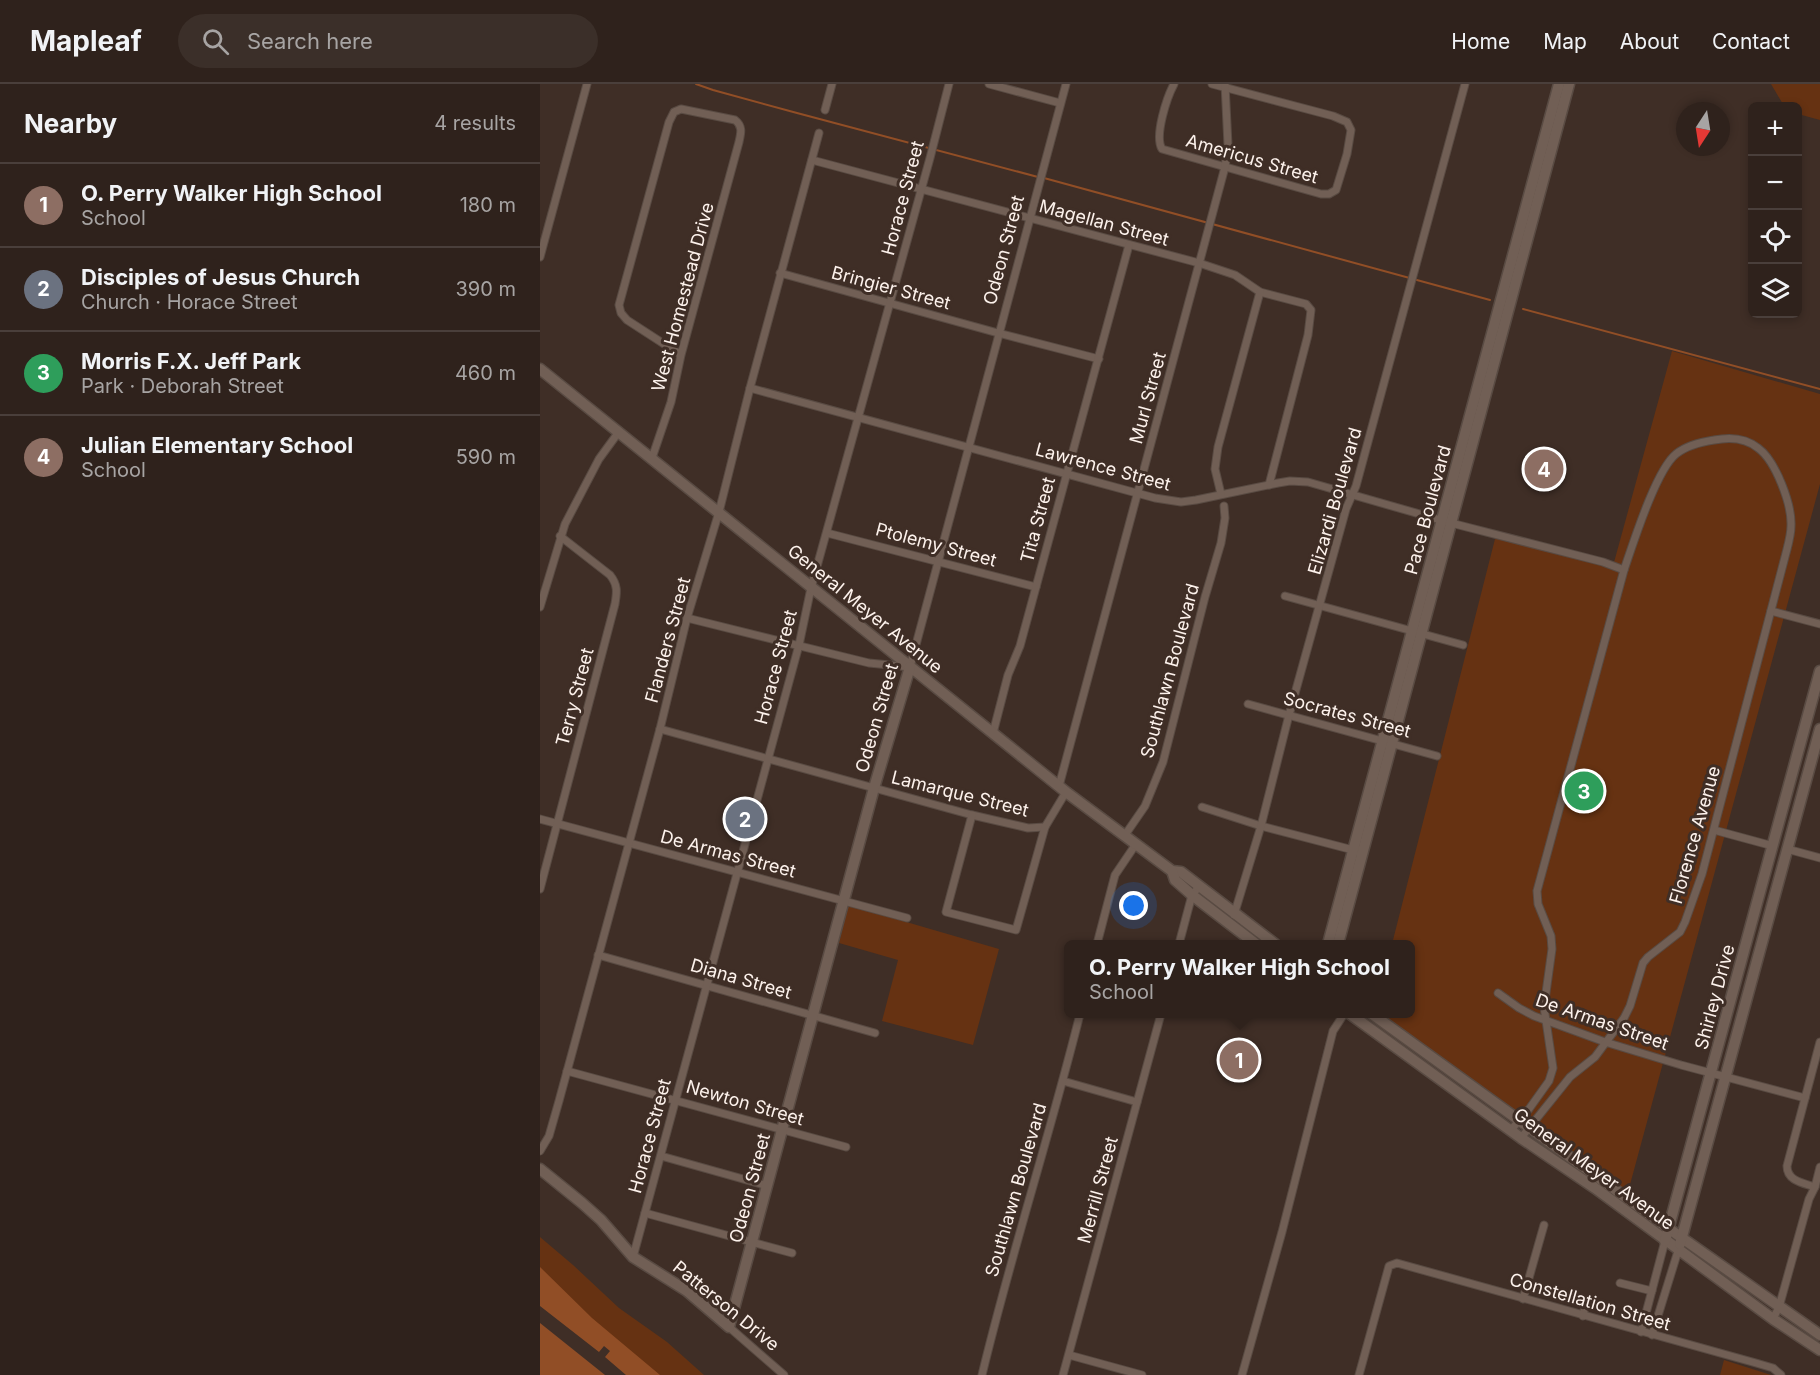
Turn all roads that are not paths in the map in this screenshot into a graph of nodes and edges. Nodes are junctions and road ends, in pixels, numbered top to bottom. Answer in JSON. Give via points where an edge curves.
{"nodes":[{"id":1,"x":587,"y":84,"type":"edge"},
{"id":2,"x":832,"y":84,"type":"edge"},
{"id":3,"x":948,"y":84,"type":"edge"},
{"id":4,"x":989,"y":84,"type":"edge"},
{"id":5,"x":1066,"y":84,"type":"edge"},
{"id":6,"x":1174,"y":84,"type":"edge"},
{"id":7,"x":1212,"y":84,"type":"edge"},
{"id":8,"x":1465,"y":84,"type":"edge"},
{"id":9,"x":1569,"y":84,"type":"edge"},
{"id":10,"x":1225,"y":86,"type":"edge"},
{"id":11,"x":1561,"y":91,"type":"edge"},
{"id":12,"x":1060,"y":103,"type":"junction"},
{"id":13,"x":825,"y":110,"type":"dead end"},
{"id":14,"x":819,"y":133,"type":"dead end"},
{"id":15,"x":812,"y":160,"type":"junction"},
{"id":16,"x":1225,"y":167,"type":"junction"},
{"id":17,"x":921,"y":189,"type":"junction"},
{"id":18,"x":1029,"y":219,"type":"junction"},
{"id":19,"x":1129,"y":245,"type":"junction"},
{"id":20,"x":540,"y":257,"type":"edge"},
{"id":21,"x":1200,"y":263,"type":"junction"},
{"id":22,"x":780,"y":273,"type":"junction"},
{"id":23,"x":1260,"y":292,"type":"junction"},
{"id":24,"x":889,"y":303,"type":"junction"},
{"id":25,"x":998,"y":333,"type":"junction"},
{"id":26,"x":681,"y":355,"type":"junction"},
{"id":27,"x":1098,"y":359,"type":"junction"},
{"id":28,"x":540,"y":369,"type":"edge"},
{"id":29,"x":750,"y":388,"type":"junction"},
{"id":30,"x":859,"y":418,"type":"junction"},
{"id":31,"x":618,"y":433,"type":"junction"},
{"id":32,"x":969,"y":447,"type":"junction"},
{"id":33,"x":652,"y":458,"type":"junction"},
{"id":34,"x":1066,"y":473,"type":"junction"},
{"id":35,"x":1269,"y":485,"type":"junction"},
{"id":36,"x":1138,"y":493,"type":"junction"},
{"id":37,"x":1221,"y":494,"type":"junction"},
{"id":38,"x":1352,"y":494,"type":"junction"},
{"id":39,"x":1224,"y":506,"type":"dead end"},
{"id":40,"x":719,"y":512,"type":"junction"},
{"id":41,"x":1447,"y":522,"type":"junction"},
{"id":42,"x":827,"y":532,"type":"junction"},
{"id":43,"x":560,"y":536,"type":"junction"},
{"id":44,"x":938,"y":560,"type":"junction"},
{"id":45,"x":1624,"y":570,"type":"junction"},
{"id":46,"x":1036,"y":587,"type":"junction"},
{"id":47,"x":811,"y":588,"type":"junction"},
{"id":48,"x":1285,"y":596,"type":"dead end"},
{"id":49,"x":1320,"y":606,"type":"junction"},
{"id":50,"x":540,"y":607,"type":"edge"},
{"id":51,"x":1771,"y":611,"type":"junction"},
{"id":52,"x":687,"y":618,"type":"junction"},
{"id":53,"x":1820,"y":624,"type":"edge"},
{"id":54,"x":1417,"y":632,"type":"junction"},
{"id":55,"x":799,"y":645,"type":"junction"},
{"id":56,"x":1462,"y":645,"type":"dead end"},
{"id":57,"x":910,"y":667,"type":"junction"},
{"id":58,"x":1820,"y":671,"type":"edge"},
{"id":59,"x":1248,"y":704,"type":"dead end"},
{"id":60,"x":1289,"y":715,"type":"junction"},
{"id":61,"x":660,"y":729,"type":"junction"},
{"id":62,"x":1820,"y":729,"type":"edge"},
{"id":63,"x":993,"y":733,"type":"junction"},
{"id":64,"x":1387,"y":742,"type":"junction"},
{"id":65,"x":1437,"y":756,"type":"dead end"},
{"id":66,"x":768,"y":758,"type":"junction"},
{"id":67,"x":874,"y":788,"type":"junction"},
{"id":68,"x":1063,"y":789,"type":"junction"},
{"id":69,"x":1202,"y":807,"type":"dead end"},
{"id":70,"x":972,"y":815,"type":"junction"},
{"id":71,"x":540,"y":819,"type":"edge"},
{"id":72,"x":558,"y":824,"type":"junction"},
{"id":73,"x":1261,"y":826,"type":"junction"},
{"id":74,"x":1045,"y":827,"type":"junction"},
{"id":75,"x":1714,"y":830,"type":"junction"},
{"id":76,"x":1125,"y":835,"type":"junction"},
{"id":77,"x":629,"y":843,"type":"junction"},
{"id":78,"x":1136,"y":844,"type":"junction"},
{"id":79,"x":1773,"y":846,"type":"junction"},
{"id":80,"x":1787,"y":849,"type":"junction"},
{"id":81,"x":1358,"y":851,"type":"junction"},
{"id":82,"x":1820,"y":858,"type":"edge"},
{"id":83,"x":737,"y":872,"type":"junction"},
{"id":84,"x":540,"y":889,"type":"edge"},
{"id":85,"x":1195,"y":891,"type":"junction"},
{"id":86,"x":844,"y":901,"type":"junction"},
{"id":87,"x":907,"y":918,"type":"dead end"},
{"id":88,"x":1230,"y":919,"type":"junction"},
{"id":89,"x":1098,"y":940,"type":"edge"},
{"id":90,"x":1180,"y":940,"type":"edge"},
{"id":91,"x":1251,"y":940,"type":"edge"},
{"id":92,"x":1266,"y":940,"type":"edge"},
{"id":93,"x":1330,"y":940,"type":"edge"},
{"id":94,"x":1339,"y":940,"type":"edge"},
{"id":95,"x":598,"y":955,"type":"junction"},
{"id":96,"x":706,"y":985,"type":"junction"},
{"id":97,"x":1498,"y":993,"type":"dead end"},
{"id":98,"x":814,"y":1016,"type":"junction"},
{"id":99,"x":1079,"y":1018,"type":"edge"},
{"id":100,"x":1160,"y":1018,"type":"edge"},
{"id":101,"x":1342,"y":1018,"type":"edge"},
{"id":102,"x":1356,"y":1018,"type":"edge"},
{"id":103,"x":1378,"y":1018,"type":"edge"},
{"id":104,"x":1547,"y":1021,"type":"junction"},
{"id":105,"x":875,"y":1033,"type":"dead end"},
{"id":106,"x":1605,"y":1042,"type":"junction"},
{"id":107,"x":1820,"y":1042,"type":"edge"},
{"id":108,"x":567,"y":1071,"type":"junction"},
{"id":109,"x":1712,"y":1073,"type":"junction"},
{"id":110,"x":1725,"y":1076,"type":"junction"},
{"id":111,"x":1063,"y":1081,"type":"junction"},
{"id":112,"x":1805,"y":1098,"type":"junction"},
{"id":113,"x":675,"y":1099,"type":"junction"},
{"id":114,"x":1137,"y":1102,"type":"junction"},
{"id":115,"x":1519,"y":1120,"type":"junction"},
{"id":116,"x":1530,"y":1128,"type":"junction"},
{"id":117,"x":782,"y":1129,"type":"junction"},
{"id":118,"x":1512,"y":1130,"type":"junction"},
{"id":119,"x":1521,"y":1138,"type":"junction"},
{"id":120,"x":846,"y":1147,"type":"dead end"},
{"id":121,"x":540,"y":1151,"type":"edge"},
{"id":122,"x":661,"y":1156,"type":"junction"},
{"id":123,"x":1820,"y":1167,"type":"edge"},
{"id":124,"x":540,"y":1169,"type":"edge"},
{"id":125,"x":768,"y":1186,"type":"junction"},
{"id":126,"x":1815,"y":1187,"type":"junction"},
{"id":127,"x":645,"y":1213,"type":"junction"},
{"id":128,"x":1544,"y":1225,"type":"dead end"},
{"id":129,"x":1668,"y":1228,"type":"junction"},
{"id":130,"x":1682,"y":1238,"type":"junction"},
{"id":131,"x":1665,"y":1241,"type":"junction"},
{"id":132,"x":753,"y":1243,"type":"junction"},
{"id":133,"x":1678,"y":1251,"type":"junction"},
{"id":134,"x":792,"y":1253,"type":"dead end"},
{"id":135,"x":633,"y":1257,"type":"junction"},
{"id":136,"x":1620,"y":1283,"type":"dead end"},
{"id":137,"x":1527,"y":1285,"type":"junction"},
{"id":138,"x":1652,"y":1292,"type":"junction"},
{"id":139,"x":1523,"y":1299,"type":"junction"},
{"id":140,"x":1779,"y":1307,"type":"junction"},
{"id":141,"x":1583,"y":1316,"type":"junction"},
{"id":142,"x":1773,"y":1319,"type":"junction"},
{"id":143,"x":729,"y":1327,"type":"junction"},
{"id":144,"x":1641,"y":1332,"type":"junction"},
{"id":145,"x":1652,"y":1335,"type":"junction"},
{"id":146,"x":1820,"y":1335,"type":"edge"},
{"id":147,"x":1820,"y":1350,"type":"edge"},
{"id":148,"x":1069,"y":1355,"type":"junction"},
{"id":149,"x":784,"y":1375,"type":"edge"},
{"id":150,"x":982,"y":1375,"type":"edge"},
{"id":151,"x":1064,"y":1375,"type":"edge"},
{"id":152,"x":1142,"y":1375,"type":"edge"},
{"id":153,"x":1242,"y":1375,"type":"edge"},
{"id":154,"x":1359,"y":1375,"type":"edge"},
{"id":155,"x":1782,"y":1375,"type":"edge"}],
"edges":[{"from":1,"to":20,"type":"street"},
{"from":2,"to":13,"type":"street"},
{"from":3,"to":17,"type":"street","name":"Horace Street"},
{"from":4,"to":12,"type":"street"},
{"from":5,"to":12,"type":"street","name":"Odeon Street"},
{"from":6,"to":16,"type":"street","name":"Americus Street","via":[[1159,131],[1160,147]]},
{"from":7,"to":10,"type":"street"},
{"from":8,"to":38,"type":"street","name":"Elizardi Boulevard"},
{"from":9,"to":11,"type":"street","name":"Pace Boulevard"},
{"from":10,"to":16,"type":"street","name":"Murl Street"},
{"from":10,"to":16,"type":"street","name":"Americus Street","via":[[1333,116],[1344,120],[1351,130],[1336,190],[1329,194]]},
{"from":11,"to":41,"type":"street","name":"Pace Boulevard"},
{"from":12,"to":18,"type":"street","name":"Odeon Street"},
{"from":14,"to":15,"type":"street","name":"Flanders Street"},
{"from":15,"to":17,"type":"street","name":"Magellan Street"},
{"from":15,"to":22,"type":"street","name":"Flanders Street"},
{"from":16,"to":21,"type":"street","name":"Murl Street"},
{"from":17,"to":18,"type":"street","name":"Magellan Street"},
{"from":17,"to":24,"type":"street","name":"Horace Street"},
{"from":18,"to":19,"type":"street","name":"Magellan Street"},
{"from":18,"to":25,"type":"street","name":"Odeon Street"},
{"from":19,"to":21,"type":"street","name":"Magellan Street"},
{"from":19,"to":27,"type":"street","name":"Tita Street"},
{"from":21,"to":23,"type":"street","name":"Magellan Street","via":[[1235,275]]},
{"from":21,"to":36,"type":"street","name":"Murl Street"},
{"from":22,"to":24,"type":"street","name":"Bringier Street"},
{"from":22,"to":29,"type":"street","name":"Flanders Street"},
{"from":23,"to":35,"type":"street","name":"Magellan Street","via":[[1306,304],[1311,310],[1305,348]]},
{"from":23,"to":37,"type":"street","via":[[1218,447],[1215,468]]},
{"from":24,"to":25,"type":"street","name":"Bringier Street"},
{"from":24,"to":30,"type":"street","name":"Horace Street"},
{"from":25,"to":27,"type":"street","name":"Bringier Street"},
{"from":25,"to":32,"type":"street","name":"Odeon Street"},
{"from":26,"to":26,"type":"street","name":"West Homestead Drive","via":[[741,127],[735,120],[681,109],[674,112],[669,122],[619,305],[627,320]]},
{"from":26,"to":33,"type":"street","name":"West Homestead Drive","via":[[671,402]]},
{"from":27,"to":34,"type":"street","name":"Tita Street"},
{"from":28,"to":31,"type":"street","name":"General Meyer Avenue"},
{"from":29,"to":30,"type":"street","name":"Lawrence Street"},
{"from":29,"to":40,"type":"street","name":"Flanders Street"},
{"from":30,"to":32,"type":"street","name":"Lawrence Street"},
{"from":30,"to":42,"type":"street","name":"Horace Street"},
{"from":31,"to":33,"type":"street","name":"General Meyer Avenue"},
{"from":31,"to":43,"type":"street","via":[[599,459]]},
{"from":32,"to":34,"type":"street","name":"Lawrence Street"},
{"from":32,"to":44,"type":"street","name":"Odeon Street"},
{"from":33,"to":40,"type":"street","name":"General Meyer Avenue"},
{"from":34,"to":36,"type":"street","name":"Lawrence Street"},
{"from":34,"to":46,"type":"street","name":"Tita Street"},
{"from":35,"to":37,"type":"street","name":"Lawrence Street"},
{"from":35,"to":38,"type":"street","name":"Lawrence Street","via":[[1308,482]]},
{"from":36,"to":37,"type":"street","name":"Lawrence Street","via":[[1181,502]]},
{"from":36,"to":68,"type":"street","name":"Murl Street"},
{"from":38,"to":41,"type":"street","name":"Lawrence Street"},
{"from":38,"to":49,"type":"street","name":"Elizardi Boulevard"},
{"from":39,"to":76,"type":"street","name":"Southlawn Boulevard","via":[[1221,543],[1163,762],[1142,813]]},
{"from":40,"to":47,"type":"street","name":"General Meyer Avenue"},
{"from":40,"to":52,"type":"street","name":"Flanders Street"},
{"from":41,"to":45,"type":"street","name":"Lawrence Street"},
{"from":41,"to":54,"type":"street","name":"Pace Boulevard"},
{"from":42,"to":44,"type":"street","name":"Ptolemy Street"},
{"from":42,"to":47,"type":"street","name":"Horace Street"},
{"from":43,"to":50,"type":"street"},
{"from":43,"to":72,"type":"street","name":"Terry Street","via":[[610,575],[617,586]]},
{"from":44,"to":46,"type":"street","name":"Ptolemy Street"},
{"from":44,"to":57,"type":"street","name":"Odeon Street"},
{"from":45,"to":51,"type":"street","via":[[1663,470],[1676,454],[1702,441],[1745,441],[1765,454],[1788,503],[1791,525]]},
{"from":45,"to":104,"type":"street","via":[[1537,891],[1551,936],[1544,995]]},
{"from":46,"to":63,"type":"street","name":"Tita Street"},
{"from":47,"to":55,"type":"street","name":"Horace Street"},
{"from":47,"to":57,"type":"street","name":"General Meyer Avenue"},
{"from":48,"to":49,"type":"street"},
{"from":49,"to":54,"type":"street"},
{"from":49,"to":60,"type":"street","name":"Elizardi Boulevard"},
{"from":51,"to":53,"type":"street"},
{"from":51,"to":75,"type":"street","name":"Florence Avenue"},
{"from":52,"to":55,"type":"street"},
{"from":52,"to":61,"type":"street","name":"Flanders Street"},
{"from":54,"to":56,"type":"street"},
{"from":54,"to":64,"type":"street","name":"Pace Boulevard"},
{"from":55,"to":57,"type":"street","via":[[869,663]]},
{"from":55,"to":66,"type":"street","name":"Horace Street"},
{"from":57,"to":63,"type":"street","name":"General Meyer Avenue"},
{"from":57,"to":67,"type":"street","name":"Odeon Street"},
{"from":58,"to":79,"type":"street","name":"Shirley Drive"},
{"from":59,"to":60,"type":"street","name":"Socrates Street"},
{"from":60,"to":64,"type":"street","name":"Socrates Street"},
{"from":60,"to":73,"type":"street","name":"Elizardi Boulevard"},
{"from":61,"to":66,"type":"street","name":"Lamarque Street"},
{"from":61,"to":77,"type":"street","name":"Flanders Street"},
{"from":62,"to":80,"type":"street","name":"Shirley Drive"},
{"from":63,"to":68,"type":"street","name":"General Meyer Avenue"},
{"from":64,"to":65,"type":"street","name":"Socrates Street"},
{"from":64,"to":81,"type":"street","name":"Pace Boulevard"},
{"from":66,"to":67,"type":"street","name":"Lamarque Street"},
{"from":66,"to":83,"type":"street","name":"Horace Street"},
{"from":67,"to":70,"type":"street","name":"Lamarque Street"},
{"from":67,"to":86,"type":"street","name":"Odeon Street"},
{"from":68,"to":74,"type":"street","name":"Murl Street"},
{"from":68,"to":76,"type":"street","name":"General Meyer Avenue"},
{"from":69,"to":73,"type":"street"},
{"from":70,"to":74,"type":"street","name":"Lamarque Street","via":[[1028,828]]},
{"from":70,"to":74,"type":"street","name":"Murl Street","via":[[946,912],[1016,930]]},
{"from":71,"to":72,"type":"street","name":"De Armas Street"},
{"from":72,"to":77,"type":"street","name":"De Armas Street"},
{"from":72,"to":84,"type":"street","name":"Terry Street"},
{"from":73,"to":81,"type":"street"},
{"from":73,"to":88,"type":"street","name":"Elizardi Boulevard"},
{"from":75,"to":79,"type":"street"},
{"from":75,"to":106,"type":"street","name":"Florence Avenue","via":[[1680,932],[1643,963],[1630,1006]]},
{"from":76,"to":78,"type":"street","name":"General Meyer Avenue"},
{"from":77,"to":83,"type":"street","name":"De Armas Street"},
{"from":77,"to":95,"type":"street","name":"Flanders Street"},
{"from":78,"to":85,"type":"street","name":"General Meyer Avenue","via":[[1172,872],[1175,880]]},
{"from":78,"to":89,"type":"street","via":[[1115,875]]},
{"from":79,"to":80,"type":"street"},
{"from":79,"to":109,"type":"street","name":"Shirley Drive"},
{"from":80,"to":82,"type":"street"},
{"from":80,"to":110,"type":"street","name":"Shirley Drive"},
{"from":81,"to":93,"type":"street","name":"Pace Boulevard"},
{"from":81,"to":94,"type":"street","name":"Pace Boulevard"},
{"from":83,"to":86,"type":"street","name":"De Armas Street"},
{"from":83,"to":96,"type":"street","name":"Horace Street"},
{"from":85,"to":88,"type":"street","name":"General Meyer Avenue"},
{"from":85,"to":90,"type":"street"},
{"from":86,"to":87,"type":"street","name":"De Armas Street"},
{"from":86,"to":98,"type":"street","name":"Odeon Street"},
{"from":88,"to":91,"type":"street","name":"General Meyer Avenue"},
{"from":88,"to":92,"type":"street","name":"General Meyer Avenue"},
{"from":95,"to":96,"type":"street","name":"Diana Street"},
{"from":95,"to":108,"type":"street","name":"Flanders Street"},
{"from":96,"to":98,"type":"street","name":"Diana Street"},
{"from":96,"to":113,"type":"street","name":"Horace Street"},
{"from":97,"to":104,"type":"street","name":"De Armas Street"},
{"from":98,"to":105,"type":"street","name":"Diana Street"},
{"from":98,"to":117,"type":"street","name":"Odeon Street"},
{"from":99,"to":111,"type":"street","name":"Southlawn Boulevard"},
{"from":100,"to":114,"type":"street","name":"Merrill Street"},
{"from":101,"to":153,"type":"street","via":[[1331,1039]]},
{"from":102,"to":118,"type":"street","name":"General Meyer Avenue"},
{"from":103,"to":115,"type":"street","name":"General Meyer Avenue"},
{"from":104,"to":106,"type":"street","name":"De Armas Street"},
{"from":104,"to":115,"type":"street","via":[[1553,1068],[1549,1081]]},
{"from":106,"to":109,"type":"street","name":"De Armas Street"},
{"from":106,"to":116,"type":"street","name":"Florence Avenue","via":[[1595,1057],[1569,1077]]},
{"from":107,"to":112,"type":"street"},
{"from":108,"to":113,"type":"street","name":"Newton Street"},
{"from":108,"to":121,"type":"street","name":"Flanders Street","via":[[549,1136]]},
{"from":109,"to":110,"type":"street","name":"De Armas Street"},
{"from":109,"to":129,"type":"street","name":"Shirley Drive"},
{"from":110,"to":112,"type":"street","name":"De Armas Street"},
{"from":110,"to":130,"type":"street","name":"Shirley Drive"},
{"from":111,"to":114,"type":"street"},
{"from":111,"to":150,"type":"street","name":"Southlawn Boulevard"},
{"from":112,"to":126,"type":"street","via":[[1787,1172],[1796,1181]]},
{"from":113,"to":117,"type":"street","name":"Newton Street"},
{"from":113,"to":122,"type":"street","name":"Horace Street"},
{"from":114,"to":148,"type":"street","name":"Merrill Street"},
{"from":115,"to":116,"type":"street","name":"General Meyer Avenue"},
{"from":115,"to":118,"type":"street"},
{"from":116,"to":119,"type":"street","name":"Florence Avenue"},
{"from":116,"to":129,"type":"street","name":"General Meyer Avenue"},
{"from":117,"to":120,"type":"street","name":"Newton Street"},
{"from":117,"to":125,"type":"street","name":"Odeon Street"},
{"from":118,"to":119,"type":"street","name":"General Meyer Avenue"},
{"from":119,"to":131,"type":"street","name":"General Meyer Avenue"},
{"from":122,"to":125,"type":"street"},
{"from":122,"to":127,"type":"street","name":"Horace Street"},
{"from":123,"to":126,"type":"street"},
{"from":124,"to":135,"type":"street","name":"Patterson Drive","via":[[601,1220]]},
{"from":125,"to":132,"type":"street","name":"Odeon Street"},
{"from":126,"to":140,"type":"street"},
{"from":127,"to":132,"type":"street"},
{"from":127,"to":135,"type":"street","name":"Horace Street"},
{"from":128,"to":137,"type":"street"},
{"from":129,"to":130,"type":"street","name":"General Meyer Avenue"},
{"from":129,"to":131,"type":"street","name":"Shirley Drive"},
{"from":130,"to":133,"type":"street","name":"Shirley Drive"},
{"from":130,"to":140,"type":"street","name":"General Meyer Avenue"},
{"from":131,"to":133,"type":"street","name":"General Meyer Avenue"},
{"from":131,"to":138,"type":"street","name":"Shirley Drive"},
{"from":132,"to":134,"type":"street"},
{"from":132,"to":143,"type":"street","name":"Odeon Street"},
{"from":133,"to":142,"type":"street","name":"General Meyer Avenue"},
{"from":133,"to":145,"type":"street","name":"Shirley Drive"},
{"from":135,"to":143,"type":"street","name":"Patterson Drive","via":[[687,1291]]},
{"from":136,"to":138,"type":"street"},
{"from":137,"to":139,"type":"street"},
{"from":137,"to":141,"type":"street","via":[[1584,1300]]},
{"from":138,"to":144,"type":"street","name":"Shirley Drive"},
{"from":139,"to":141,"type":"street","name":"Constellation Street"},
{"from":139,"to":154,"type":"street","name":"Constellation Street","via":[[1397,1263],[1389,1266]]},
{"from":140,"to":142,"type":"street"},
{"from":140,"to":146,"type":"street","name":"General Meyer Avenue"},
{"from":141,"to":144,"type":"street","name":"Constellation Street"},
{"from":142,"to":147,"type":"street","name":"General Meyer Avenue"},
{"from":143,"to":149,"type":"street","name":"Patterson Drive"},
{"from":144,"to":145,"type":"street","name":"Constellation Street"},
{"from":145,"to":155,"type":"street","name":"Constellation Street","via":[[1773,1368]]},
{"from":148,"to":151,"type":"street","name":"Merrill Street"},
{"from":148,"to":152,"type":"street"}]}
